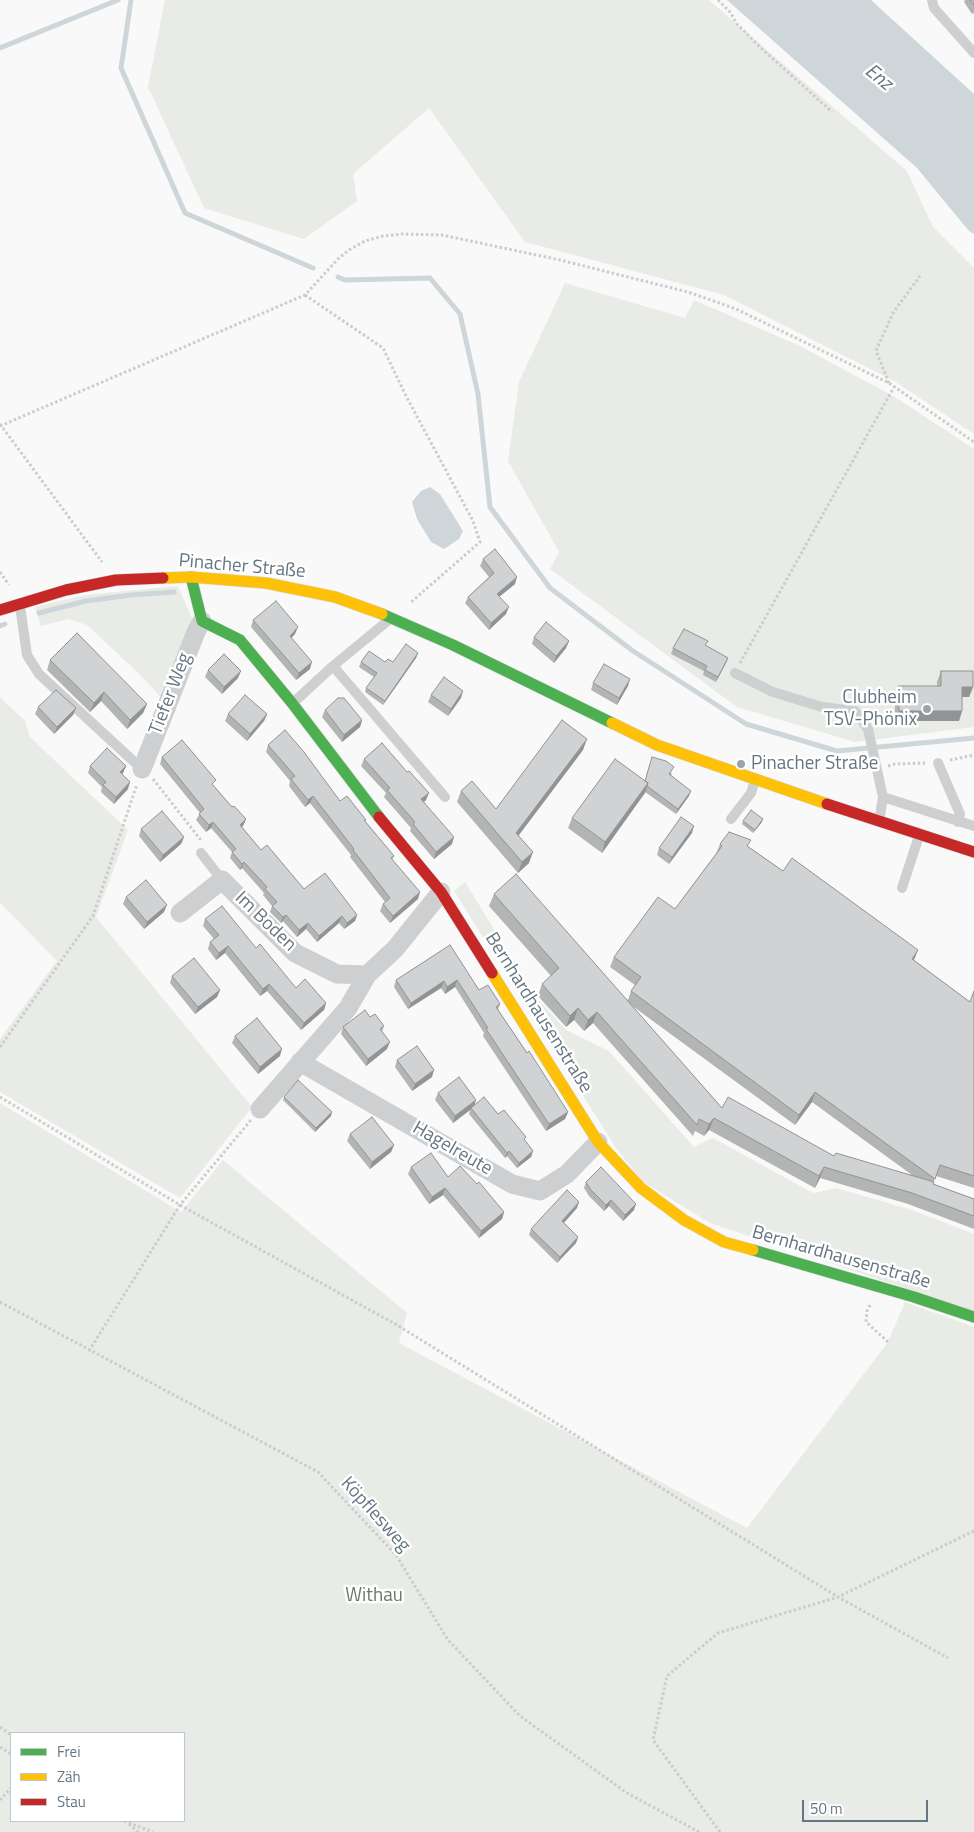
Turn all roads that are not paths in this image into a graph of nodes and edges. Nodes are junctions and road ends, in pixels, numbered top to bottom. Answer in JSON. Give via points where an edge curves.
{"nodes":[{"id":1,"x":932,"y":0,"type":"edge"},
{"id":2,"x":974,"y":53,"type":"edge"},
{"id":3,"x":191,"y":577,"type":"junction"},
{"id":4,"x":20,"y":602,"type":"junction"},
{"id":5,"x":0,"y":610,"type":"edge"},
{"id":6,"x":392,"y":618,"type":"junction"},
{"id":7,"x":202,"y":621,"type":"junction"},
{"id":8,"x":333,"y":666,"type":"junction"},
{"id":9,"x":735,"y":673,"type":"road end"},
{"id":10,"x":292,"y":703,"type":"junction"},
{"id":11,"x":938,"y":763,"type":"dead end"},
{"id":12,"x":142,"y":769,"type":"joint"},
{"id":13,"x":756,"y":779,"type":"junction"},
{"id":14,"x":444,"y":797,"type":"dead end"},
{"id":15,"x":883,"y":797,"type":"junction"},
{"id":16,"x":730,"y":820,"type":"dead end"},
{"id":17,"x":879,"y":822,"type":"junction"},
{"id":18,"x":958,"y":822,"type":"junction"},
{"id":19,"x":974,"y":826,"type":"edge"},
{"id":20,"x":919,"y":835,"type":"junction"},
{"id":21,"x":201,"y":852,"type":"road end"},
{"id":22,"x":974,"y":852,"type":"edge"},
{"id":23,"x":222,"y":880,"type":"junction"},
{"id":24,"x":902,"y":888,"type":"dead end"},
{"id":25,"x":441,"y":892,"type":"junction"},
{"id":26,"x":180,"y":913,"type":"dead end"},
{"id":27,"x":367,"y":975,"type":"junction"},
{"id":28,"x":300,"y":1062,"type":"junction"},
{"id":29,"x":260,"y":1109,"type":"road end"},
{"id":30,"x":598,"y":1142,"type":"junction"},
{"id":31,"x":974,"y":1318,"type":"edge"}],
"edges":[{"from":1,"to":2,"type":"lane","via":[[934,8]]},
{"from":3,"to":4,"type":"street","name":"Pinacher Straße","via":[[116,580]]},
{"from":3,"to":6,"type":"street","name":"Pinacher Straße","via":[[302,589],[336,597]]},
{"from":3,"to":7,"type":"street"},
{"from":4,"to":5,"type":"street","name":"Pinacher Straße"},
{"from":4,"to":12,"type":"lane","via":[[27,655],[39,674]]},
{"from":6,"to":8,"type":"lane"},
{"from":6,"to":13,"type":"street","name":"Pinacher Straße","via":[[657,745]]},
{"from":7,"to":10,"type":"street","name":"Bernhardhausenstraße","via":[[240,640]]},
{"from":7,"to":12,"type":"street","name":"Tiefer Weg"},
{"from":8,"to":10,"type":"lane"},
{"from":8,"to":14,"type":"lane"},
{"from":9,"to":15,"type":"lane","via":[[798,705],[855,711],[868,729]]},
{"from":10,"to":25,"type":"street","name":"Bernhardhausenstraße"},
{"from":11,"to":18,"type":"lane","via":[[960,814]]},
{"from":13,"to":16,"type":"lane","via":[[751,793]]},
{"from":13,"to":17,"type":"street","name":"Pinacher Straße","via":[[819,796]]},
{"from":15,"to":17,"type":"lane"},
{"from":15,"to":18,"type":"lane"},
{"from":17,"to":20,"type":"street","name":"Pinacher Straße"},
{"from":18,"to":19,"type":"lane"},
{"from":20,"to":22,"type":"street","name":"Pinacher Straße"},
{"from":20,"to":24,"type":"lane"},
{"from":21,"to":23,"type":"lane","name":"Im Boden"},
{"from":23,"to":26,"type":"street","name":"Im Boden"},
{"from":23,"to":27,"type":"street","name":"Im Boden","via":[[295,952],[337,974]]},
{"from":25,"to":27,"type":"street","via":[[395,949]]},
{"from":25,"to":30,"type":"street","name":"Bernhardhausenstraße"},
{"from":27,"to":28,"type":"street","via":[[348,1008]]},
{"from":28,"to":29,"type":"street"},
{"from":28,"to":30,"type":"street","name":"Hagelreute","via":[[512,1184],[540,1191],[568,1174]]},
{"from":30,"to":31,"type":"street","name":"Bernhardhausenstraße","via":[[641,1188],[684,1220],[724,1242],[914,1296]]}]}
